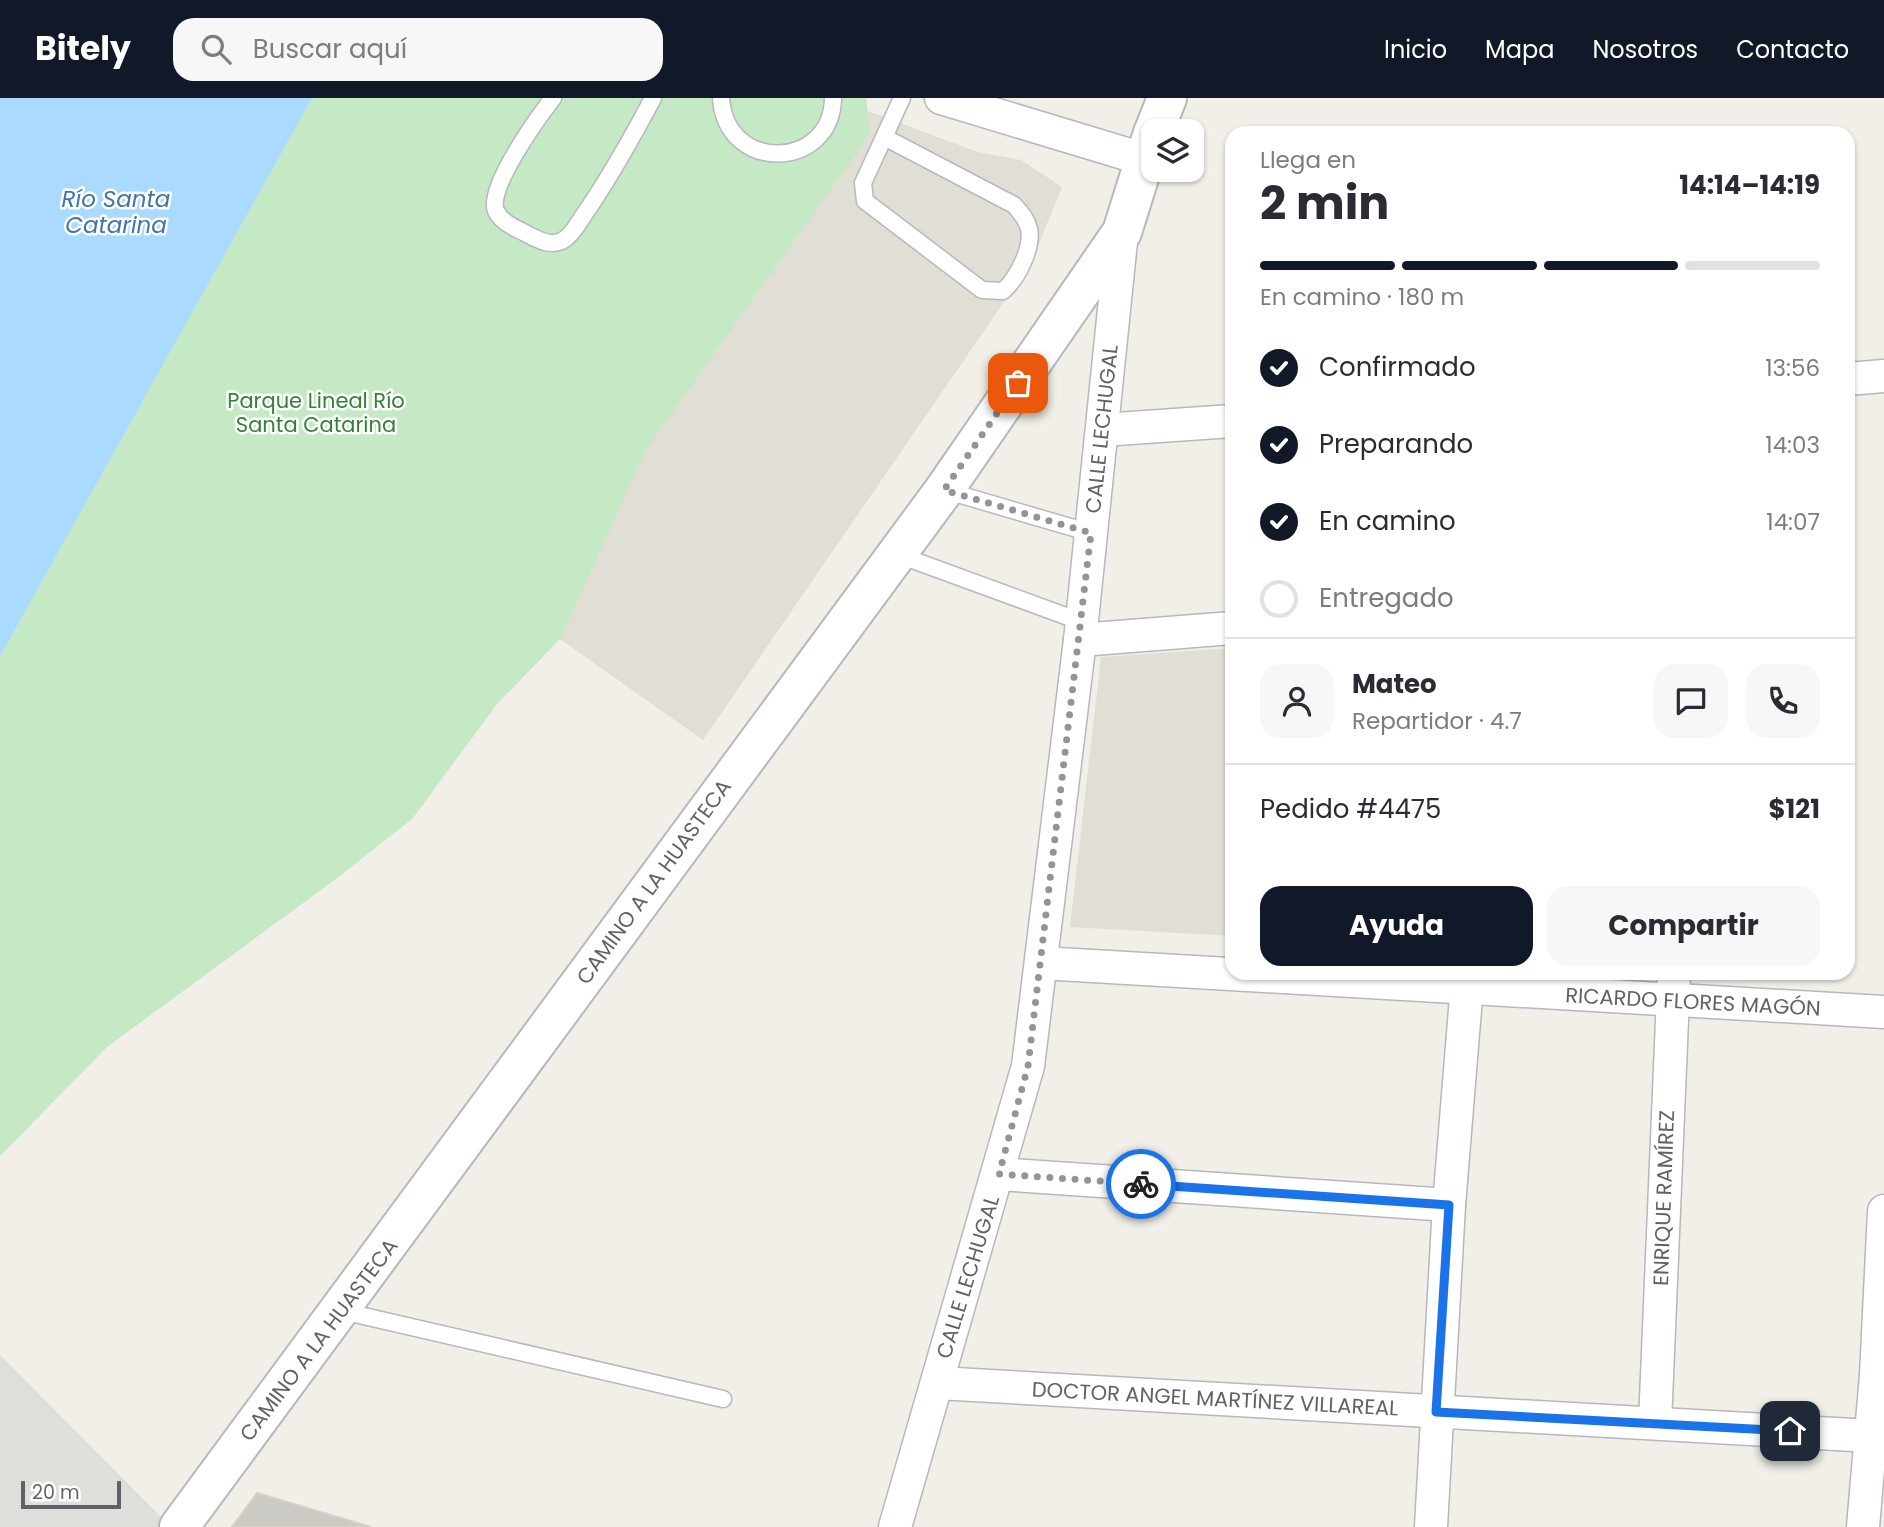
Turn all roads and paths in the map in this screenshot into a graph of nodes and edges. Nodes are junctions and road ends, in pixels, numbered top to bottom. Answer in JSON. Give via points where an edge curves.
{"nodes":[{"id":1,"x":553,"y":98,"type":"edge"},
{"id":2,"x":653,"y":98,"type":"edge"},
{"id":3,"x":721,"y":98,"type":"edge"},
{"id":4,"x":833,"y":98,"type":"edge"},
{"id":5,"x":902,"y":98,"type":"edge"},
{"id":6,"x":941,"y":98,"type":"edge"},
{"id":7,"x":1167,"y":98,"type":"edge"},
{"id":8,"x":993,"y":107,"type":"edge"},
{"id":9,"x":1159,"y":119,"type":"edge"},
{"id":10,"x":886,"y":138,"type":"junction"},
{"id":11,"x":1141,"y":139,"type":"edge"},
{"id":12,"x":1141,"y":170,"type":"edge"},
{"id":13,"x":1122,"y":232,"type":"junction"},
{"id":14,"x":1884,"y":376,"type":"edge"},
{"id":15,"x":1855,"y":378,"type":"edge"},
{"id":16,"x":1225,"y":421,"type":"edge"},
{"id":17,"x":1102,"y":430,"type":"junction"},
{"id":18,"x":944,"y":490,"type":"junction"},
{"id":19,"x":1091,"y":533,"type":"junction"},
{"id":20,"x":899,"y":555,"type":"junction"},
{"id":21,"x":1225,"y":628,"type":"edge"},
{"id":22,"x":1081,"y":631,"type":"junction"},
{"id":23,"x":1041,"y":962,"type":"junction"},
{"id":24,"x":1225,"y":970,"type":"edge"},
{"id":25,"x":1467,"y":980,"type":"edge"},
{"id":26,"x":1673,"y":987,"type":"edge"},
{"id":27,"x":1884,"y":1012,"type":"edge"},
{"id":28,"x":999,"y":1174,"type":"junction"},
{"id":29,"x":1449,"y":1205,"type":"junction"},
{"id":30,"x":1884,"y":1211,"type":"edge"},
{"id":31,"x":342,"y":1311,"type":"junction"},
{"id":32,"x":1880,"y":1376,"type":"edge"},
{"id":33,"x":937,"y":1383,"type":"junction"},
{"id":34,"x":723,"y":1399,"type":"dead end"},
{"id":35,"x":1436,"y":1412,"type":"junction"},
{"id":36,"x":1655,"y":1423,"type":"junction"},
{"id":37,"x":1871,"y":1436,"type":"junction"},
{"id":38,"x":179,"y":1527,"type":"edge"},
{"id":39,"x":895,"y":1527,"type":"edge"},
{"id":40,"x":1431,"y":1527,"type":"edge"},
{"id":41,"x":1863,"y":1527,"type":"edge"}],
"edges":[{"from":1,"to":2,"type":"lane","via":[[535,120],[495,201],[496,211],[512,226],[553,243],[569,236]]},
{"from":3,"to":4,"type":"lane","via":[[727,125],[737,138],[750,148],[781,155],[811,143],[821,133],[830,118]]},
{"from":5,"to":10,"type":"lane"},
{"from":6,"to":8,"type":"street"},
{"from":7,"to":9,"type":"street","name":"CAMINO A LA HUASTECA"},
{"from":8,"to":11,"type":"street"},
{"from":10,"to":10,"type":"lane","via":[[863,183],[865,201],[982,290],[1003,291],[1026,251],[1030,231],[1024,216],[1014,205]]},
{"from":12,"to":13,"type":"street","name":"CAMINO A LA HUASTECA"},
{"from":13,"to":17,"type":"street","name":"CALLE LECHUGAL"},
{"from":13,"to":18,"type":"street","name":"CAMINO A LA HUASTECA"},
{"from":14,"to":15,"type":"street"},
{"from":16,"to":17,"type":"street"},
{"from":17,"to":19,"type":"street","name":"CALLE LECHUGAL"},
{"from":18,"to":19,"type":"lane"},
{"from":18,"to":20,"type":"street","name":"CAMINO A LA HUASTECA"},
{"from":19,"to":22,"type":"street","name":"CALLE LECHUGAL"},
{"from":20,"to":22,"type":"lane"},
{"from":20,"to":31,"type":"street","name":"CAMINO A LA HUASTECA","via":[[717,795]]},
{"from":21,"to":22,"type":"street"},
{"from":22,"to":23,"type":"street","name":"CALLE LECHUGAL"},
{"from":23,"to":24,"type":"street","name":"RICARDO FLORES MAGÓN"},
{"from":23,"to":28,"type":"street","name":"CALLE LECHUGAL","via":[[1028,1066]]},
{"from":25,"to":26,"type":"street","name":"RICARDO FLORES MAGÓN"},
{"from":25,"to":29,"type":"street"},
{"from":26,"to":27,"type":"street","name":"RICARDO FLORES MAGÓN"},
{"from":26,"to":36,"type":"street","name":"ENRIQUE RAMÍREZ"},
{"from":28,"to":29,"type":"street"},
{"from":28,"to":33,"type":"street","name":"CALLE LECHUGAL"},
{"from":29,"to":35,"type":"street"},
{"from":30,"to":32,"type":"street"},
{"from":31,"to":34,"type":"lane"},
{"from":31,"to":38,"type":"street","name":"CAMINO A LA HUASTECA"},
{"from":32,"to":37,"type":"street"},
{"from":33,"to":35,"type":"street","name":"DOCTOR ANGEL MARTÍNEZ VILLAREAL"},
{"from":33,"to":39,"type":"street","name":"CALLE LECHUGAL"},
{"from":35,"to":36,"type":"street","name":"DOCTOR ANGEL MARTÍNEZ VILLAREAL"},
{"from":35,"to":40,"type":"street"},
{"from":36,"to":37,"type":"street","name":"DOCTOR ANGEL MARTÍNEZ VILLAREAL"},
{"from":37,"to":41,"type":"street"}]}
